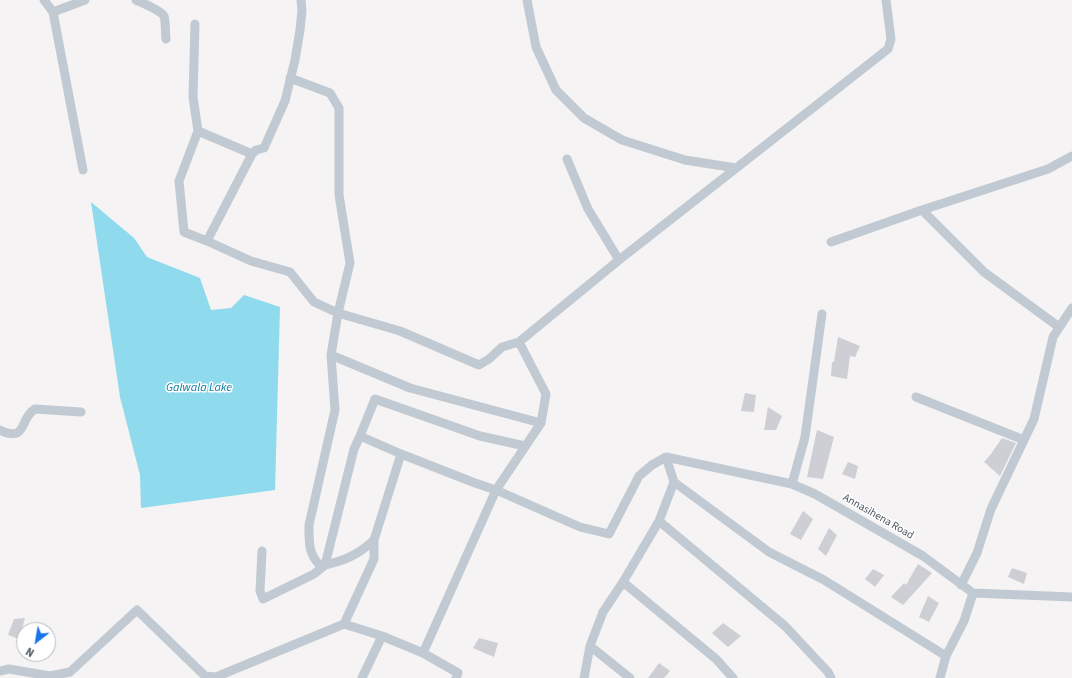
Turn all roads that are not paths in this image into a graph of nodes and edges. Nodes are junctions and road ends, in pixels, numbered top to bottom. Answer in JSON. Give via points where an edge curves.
{"nodes":[{"id":1,"x":44,"y":0,"type":"edge"},
{"id":2,"x":85,"y":0,"type":"edge"},
{"id":3,"x":136,"y":0,"type":"edge"},
{"id":4,"x":301,"y":0,"type":"edge"},
{"id":5,"x":527,"y":0,"type":"edge"},
{"id":6,"x":886,"y":0,"type":"edge"},
{"id":7,"x":54,"y":12,"type":"junction"},
{"id":8,"x":195,"y":24,"type":"dead end"},
{"id":9,"x":166,"y":39,"type":"dead end"},
{"id":10,"x":290,"y":78,"type":"junction"},
{"id":11,"x":198,"y":131,"type":"junction"},
{"id":12,"x":252,"y":154,"type":"junction"},
{"id":13,"x":1072,"y":156,"type":"edge"},
{"id":14,"x":567,"y":159,"type":"dead end"},
{"id":15,"x":736,"y":168,"type":"junction"},
{"id":16,"x":83,"y":170,"type":"dead end"},
{"id":17,"x":922,"y":210,"type":"junction"},
{"id":18,"x":207,"y":241,"type":"junction"},
{"id":19,"x":831,"y":242,"type":"dead end"},
{"id":20,"x":619,"y":260,"type":"junction"},
{"id":21,"x":1072,"y":308,"type":"edge"},
{"id":22,"x":338,"y":313,"type":"junction"},
{"id":23,"x":822,"y":314,"type":"dead end"},
{"id":24,"x":1059,"y":327,"type":"junction"},
{"id":25,"x":519,"y":342,"type":"junction"},
{"id":26,"x":331,"y":355,"type":"junction"},
{"id":27,"x":916,"y":397,"type":"dead end"},
{"id":28,"x":81,"y":412,"type":"dead end"},
{"id":29,"x":541,"y":423,"type":"junction"},
{"id":30,"x":0,"y":430,"type":"edge"},
{"id":31,"x":360,"y":436,"type":"junction"},
{"id":32,"x":1024,"y":440,"type":"junction"},
{"id":33,"x":525,"y":446,"type":"junction"},
{"id":34,"x":401,"y":454,"type":"junction"},
{"id":35,"x":666,"y":456,"type":"junction"},
{"id":36,"x":674,"y":482,"type":"junction"},
{"id":37,"x":792,"y":484,"type":"junction"},
{"id":38,"x":496,"y":490,"type":"junction"},
{"id":39,"x":659,"y":521,"type":"junction"},
{"id":40,"x":374,"y":540,"type":"junction"},
{"id":41,"x":262,"y":551,"type":"dead end"},
{"id":42,"x":325,"y":565,"type":"junction"},
{"id":43,"x":623,"y":582,"type":"junction"},
{"id":44,"x":961,"y":585,"type":"junction"},
{"id":45,"x":973,"y":593,"type":"junction"},
{"id":46,"x":1072,"y":597,"type":"edge"},
{"id":47,"x":344,"y":624,"type":"junction"},
{"id":48,"x":382,"y":636,"type":"junction"},
{"id":49,"x":590,"y":646,"type":"junction"},
{"id":50,"x":423,"y":653,"type":"junction"},
{"id":51,"x":946,"y":656,"type":"junction"},
{"id":52,"x":0,"y":671,"type":"edge"},
{"id":53,"x":211,"y":677,"type":"edge"},
{"id":54,"x":362,"y":678,"type":"edge"},
{"id":55,"x":456,"y":678,"type":"edge"},
{"id":56,"x":584,"y":678,"type":"edge"},
{"id":57,"x":630,"y":678,"type":"edge"},
{"id":58,"x":733,"y":678,"type":"edge"},
{"id":59,"x":831,"y":678,"type":"edge"},
{"id":60,"x":940,"y":678,"type":"edge"}],
"edges":[{"from":1,"to":7,"type":"street"},
{"from":2,"to":7,"type":"street"},
{"from":3,"to":9,"type":"street","via":[[158,10],[164,16]]},
{"from":4,"to":10,"type":"street","via":[[300,30]]},
{"from":5,"to":15,"type":"street","via":[[536,47],[556,90],[584,118],[622,140],[685,160]]},
{"from":6,"to":15,"type":"street","via":[[891,39],[888,49]]},
{"from":7,"to":16,"type":"street"},
{"from":8,"to":11,"type":"street","via":[[193,97]]},
{"from":10,"to":12,"type":"street","via":[[285,101],[264,148]]},
{"from":10,"to":22,"type":"street","via":[[330,93],[339,108],[339,195],[350,264]]},
{"from":11,"to":12,"type":"street"},
{"from":11,"to":18,"type":"street","via":[[179,181],[184,232]]},
{"from":12,"to":18,"type":"street"},
{"from":13,"to":17,"type":"street","via":[[1048,169]]},
{"from":14,"to":20,"type":"street","via":[[588,209]]},
{"from":15,"to":20,"type":"street"},
{"from":17,"to":19,"type":"street"},
{"from":17,"to":24,"type":"street","via":[[984,272]]},
{"from":18,"to":22,"type":"street","via":[[252,261],[290,272],[314,302]]},
{"from":20,"to":25,"type":"street"},
{"from":21,"to":24,"type":"street"},
{"from":22,"to":25,"type":"street","via":[[400,331],[479,365],[489,360],[502,347]]},
{"from":22,"to":26,"type":"street"},
{"from":23,"to":37,"type":"street","via":[[805,437]]},
{"from":24,"to":32,"type":"street","via":[[1053,337],[1034,419]]},
{"from":25,"to":29,"type":"street","via":[[546,394]]},
{"from":26,"to":29,"type":"street","via":[[410,388]]},
{"from":26,"to":42,"type":"street","via":[[335,410],[309,525],[309,544],[314,561],[321,566]]},
{"from":27,"to":32,"type":"street"},
{"from":28,"to":30,"type":"street","via":[[35,409],[15,434]]},
{"from":29,"to":33,"type":"street"},
{"from":31,"to":33,"type":"street","via":[[375,399],[480,436]]},
{"from":31,"to":34,"type":"street"},
{"from":31,"to":42,"type":"street","via":[[354,449]]},
{"from":32,"to":44,"type":"street","via":[[991,509],[977,553]]},
{"from":33,"to":38,"type":"street"},
{"from":34,"to":38,"type":"street"},
{"from":34,"to":40,"type":"street"},
{"from":35,"to":36,"type":"street"},
{"from":35,"to":37,"type":"street","name":"Annasihena Road"},
{"from":35,"to":38,"type":"street","via":[[640,476],[609,534],[580,527]]},
{"from":36,"to":39,"type":"street"},
{"from":36,"to":51,"type":"street","via":[[769,552],[824,580]]},
{"from":37,"to":44,"type":"street","name":"Annasihena Road","via":[[815,494],[923,556]]},
{"from":38,"to":50,"type":"street"},
{"from":39,"to":43,"type":"street"},
{"from":39,"to":59,"type":"street","via":[[785,626]]},
{"from":40,"to":42,"type":"street","via":[[341,562]]},
{"from":40,"to":47,"type":"street","via":[[374,559]]},
{"from":41,"to":42,"type":"street","via":[[260,591],[263,599],[314,574]]},
{"from":43,"to":49,"type":"street","via":[[603,612]]},
{"from":43,"to":58,"type":"street","via":[[716,659]]},
{"from":44,"to":45,"type":"street","name":"Annasihena Road"},
{"from":45,"to":46,"type":"street"},
{"from":45,"to":51,"type":"street","via":[[964,621]]},
{"from":47,"to":48,"type":"street"},
{"from":47,"to":53,"type":"street"},
{"from":48,"to":50,"type":"street"},
{"from":48,"to":54,"type":"street"},
{"from":49,"to":56,"type":"street"},
{"from":49,"to":57,"type":"street"},
{"from":50,"to":55,"type":"street","via":[[458,673]]},
{"from":51,"to":60,"type":"street"},
{"from":52,"to":53,"type":"street","via":[[50,676],[70,672],[137,610],[205,676]]}]}
